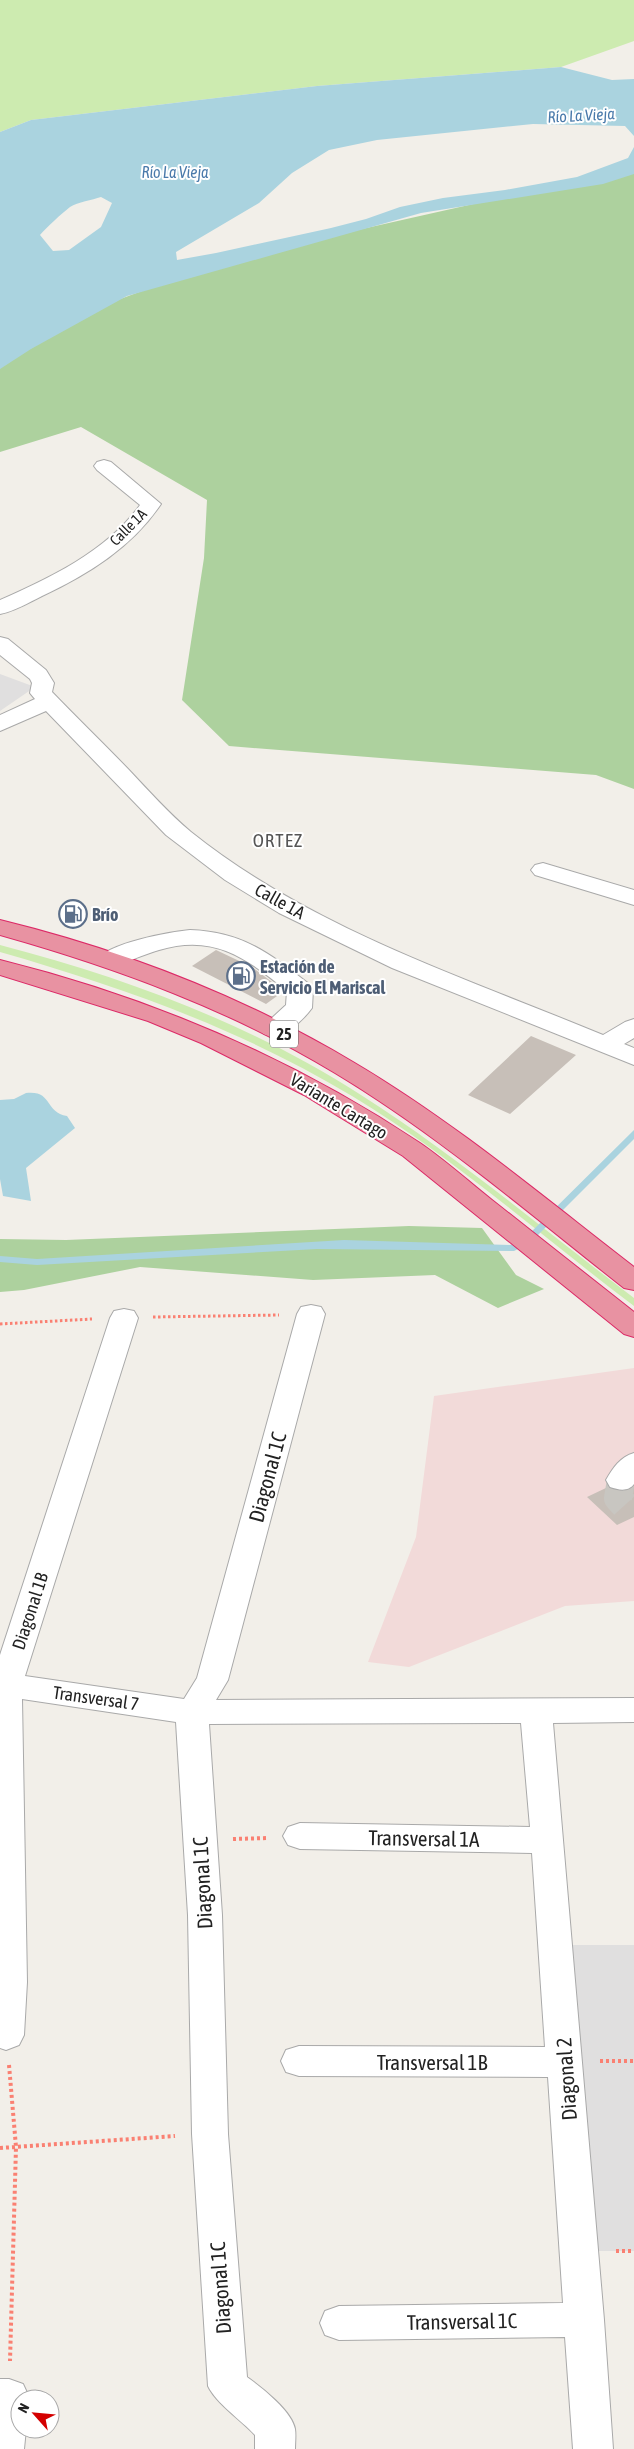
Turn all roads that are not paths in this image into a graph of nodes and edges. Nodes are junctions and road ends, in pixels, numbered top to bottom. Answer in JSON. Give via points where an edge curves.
{"nodes":[{"id":1,"x":104,"y":466,"type":"dead end"},
{"id":2,"x":0,"y":608,"type":"edge"},
{"id":3,"x":0,"y":644,"type":"edge"},
{"id":4,"x":48,"y":701,"type":"junction"},
{"id":5,"x":3,"y":720,"type":"edge"},
{"id":6,"x":543,"y":870,"type":"dead end"},
{"id":7,"x":634,"y":898,"type":"edge"},
{"id":8,"x":0,"y":927,"type":"edge"},
{"id":9,"x":109,"y":960,"type":"junction"},
{"id":10,"x":0,"y":967,"type":"edge"},
{"id":11,"x":634,"y":1027,"type":"edge"},
{"id":12,"x":274,"y":1029,"type":"junction"},
{"id":13,"x":606,"y":1044,"type":"junction"},
{"id":14,"x":634,"y":1057,"type":"edge"},
{"id":15,"x":634,"y":1281,"type":"edge"},
{"id":16,"x":311,"y":1314,"type":"dead end"},
{"id":17,"x":124,"y":1318,"type":"dead end"},
{"id":18,"x":634,"y":1327,"type":"edge"},
{"id":19,"x":3,"y":1685,"type":"edge"},
{"id":20,"x":536,"y":1710,"type":"junction"},
{"id":21,"x":634,"y":1710,"type":"edge"},
{"id":22,"x":192,"y":1712,"type":"junction"},
{"id":23,"x":300,"y":1836,"type":"road end"},
{"id":24,"x":548,"y":1840,"type":"junction"},
{"id":25,"x":6,"y":2035,"type":"road end"},
{"id":26,"x":299,"y":2061,"type":"dead end"},
{"id":27,"x":565,"y":2062,"type":"junction"},
{"id":28,"x":585,"y":2320,"type":"junction"},
{"id":29,"x":339,"y":2323,"type":"dead end"},
{"id":30,"x":4,"y":2397,"type":"edge"},
{"id":31,"x":4,"y":2449,"type":"edge"},
{"id":32,"x":275,"y":2449,"type":"edge"},
{"id":33,"x":594,"y":2449,"type":"edge"}],
"edges":[{"from":1,"to":2,"type":"street","name":"Calle 1A","via":[[151,504],[145,515],[102,553],[48,587]]},
{"from":3,"to":4,"type":"street","name":"Calle 1A","via":[[38,675],[43,683],[41,693]]},
{"from":4,"to":5,"type":"street"},
{"from":4,"to":13,"type":"street","name":"Calle 1A","via":[[183,838],[250,885],[305,916],[420,972]]},
{"from":6,"to":7,"type":"street"},
{"from":8,"to":9,"type":"highway","name":"Variante Cartago","number":"25"},
{"from":9,"to":12,"type":"highway","name":"Variante Cartago","number":"25"},
{"from":9,"to":12,"type":"street","via":[[145,944],[196,936],[241,947],[300,989],[299,1008]]},
{"from":10,"to":18,"type":"highway","name":"Variante Cartago","number":"25","via":[[157,1016],[262,1062],[313,1089],[412,1150]]},
{"from":11,"to":13,"type":"street"},
{"from":12,"to":15,"type":"highway","name":"Variante Cartago","number":"25","via":[[345,1069],[433,1127]]},
{"from":13,"to":14,"type":"street","name":"Calle 1A"},
{"from":16,"to":22,"type":"street","name":"Diagonal 1C","via":[[212,1680]]},
{"from":17,"to":19,"type":"street","name":"Diagonal 1B"},
{"from":19,"to":22,"type":"street","name":"Transversal 7"},
{"from":19,"to":25,"type":"street","name":"Diagonal 1B","via":[[9,1982]]},
{"from":20,"to":21,"type":"street","name":"Transversal 7"},
{"from":20,"to":22,"type":"street","name":"Transversal 7"},
{"from":20,"to":24,"type":"street","name":"Diagonal 2"},
{"from":22,"to":32,"type":"street","name":"Diagonal 1C","via":[[205,1915],[210,2134],[228,2386],[275,2428]]},
{"from":23,"to":24,"type":"street","name":"Transversal 1A"},
{"from":24,"to":27,"type":"street","name":"Diagonal 2"},
{"from":26,"to":27,"type":"street","name":"Transversal 1B"},
{"from":27,"to":28,"type":"street","name":"Diagonal 2"},
{"from":28,"to":29,"type":"street","name":"Transversal 1C"},
{"from":28,"to":33,"type":"street","name":"Diagonal 2"},
{"from":30,"to":31,"type":"street"}]}
